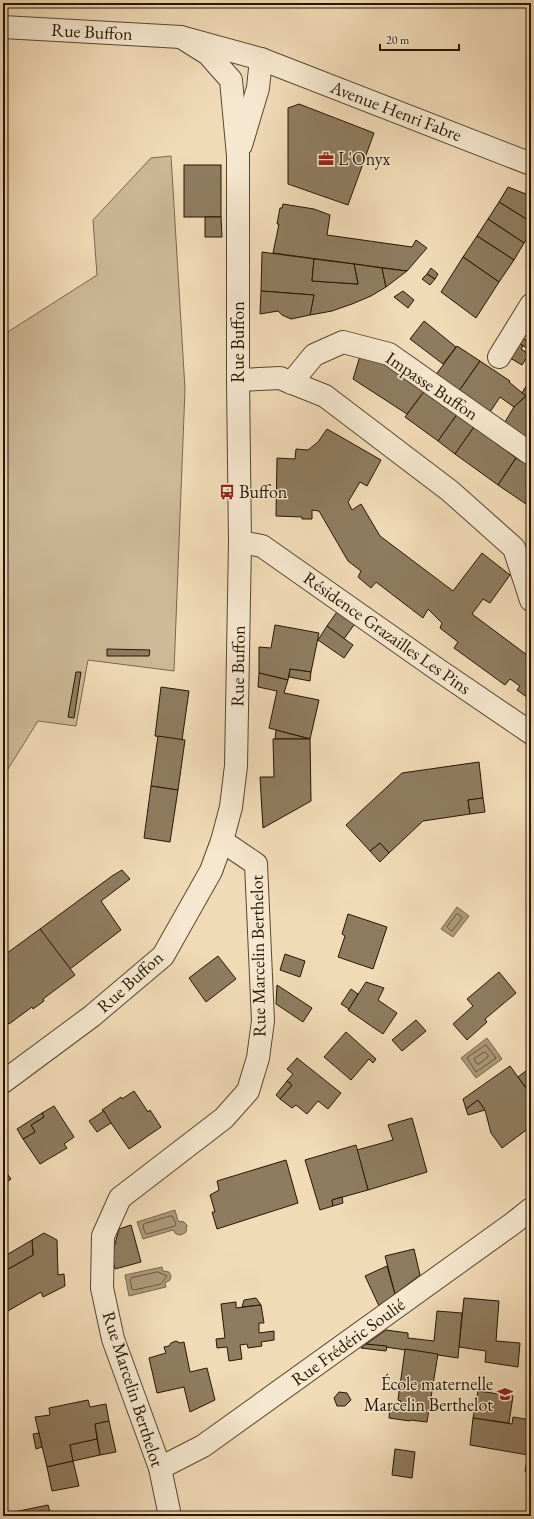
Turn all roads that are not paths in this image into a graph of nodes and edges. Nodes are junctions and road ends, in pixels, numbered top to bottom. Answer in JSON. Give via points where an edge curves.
{"nodes":[{"id":1,"x":3,"y":27,"type":"edge"},
{"id":2,"x":181,"y":37,"type":"junction"},
{"id":3,"x":261,"y":59,"type":"junction"},
{"id":4,"x":238,"y":156,"type":"junction"},
{"id":5,"x":531,"y":164,"type":"edge"},
{"id":6,"x":531,"y":305,"type":"edge"},
{"id":7,"x":499,"y":357,"type":"dead end"},
{"id":8,"x":238,"y":380,"type":"junction"},
{"id":9,"x":291,"y":383,"type":"junction"},
{"id":10,"x":531,"y":454,"type":"edge"},
{"id":11,"x":240,"y":542,"type":"junction"},
{"id":12,"x":531,"y":600,"type":"edge"},
{"id":13,"x":531,"y":733,"type":"edge"},
{"id":14,"x":222,"y":841,"type":"junction"},
{"id":15,"x":3,"y":1082,"type":"edge"},
{"id":16,"x":531,"y":1209,"type":"edge"},
{"id":17,"x":160,"y":1468,"type":"junction"},
{"id":18,"x":170,"y":1516,"type":"edge"}],
"edges":[{"from":1,"to":2,"type":"street","name":"Rue Buffon"},
{"from":2,"to":3,"type":"street","name":"Rue Buffon"},
{"from":2,"to":4,"type":"street","name":"Rue Buffon","via":[[208,54],[231,80]]},
{"from":3,"to":4,"type":"street","name":"Rue Buffon","via":[[258,88]]},
{"from":3,"to":5,"type":"street","name":"Avenue Henri Fabre"},
{"from":4,"to":8,"type":"street","name":"Rue Buffon"},
{"from":6,"to":7,"type":"street"},
{"from":8,"to":9,"type":"street","via":[[280,378]]},
{"from":8,"to":11,"type":"street","name":"Rue Buffon"},
{"from":9,"to":10,"type":"street","name":"Impasse Buffon","via":[[314,355],[343,342],[389,354]]},
{"from":9,"to":12,"type":"street","via":[[325,396],[450,491],[514,548]]},
{"from":11,"to":13,"type":"street","name":"Résidence Grazailles Les Pins","via":[[262,546]]},
{"from":11,"to":14,"type":"street","name":"Rue Buffon","via":[[236,766],[231,807]]},
{"from":14,"to":15,"type":"street","name":"Rue Buffon","via":[[211,871],[163,956],[92,1016]]},
{"from":14,"to":17,"type":"street","name":"Rue Marcelin Berthelot","via":[[256,864],[263,1021],[258,1058],[248,1091],[224,1118],[120,1198],[103,1236],[102,1288],[113,1339]]},
{"from":16,"to":17,"type":"street","name":"Rue Frédéric Soulié","via":[[203,1446]]},
{"from":17,"to":18,"type":"street","name":"Rue Marcelin Berthelot"}]}
